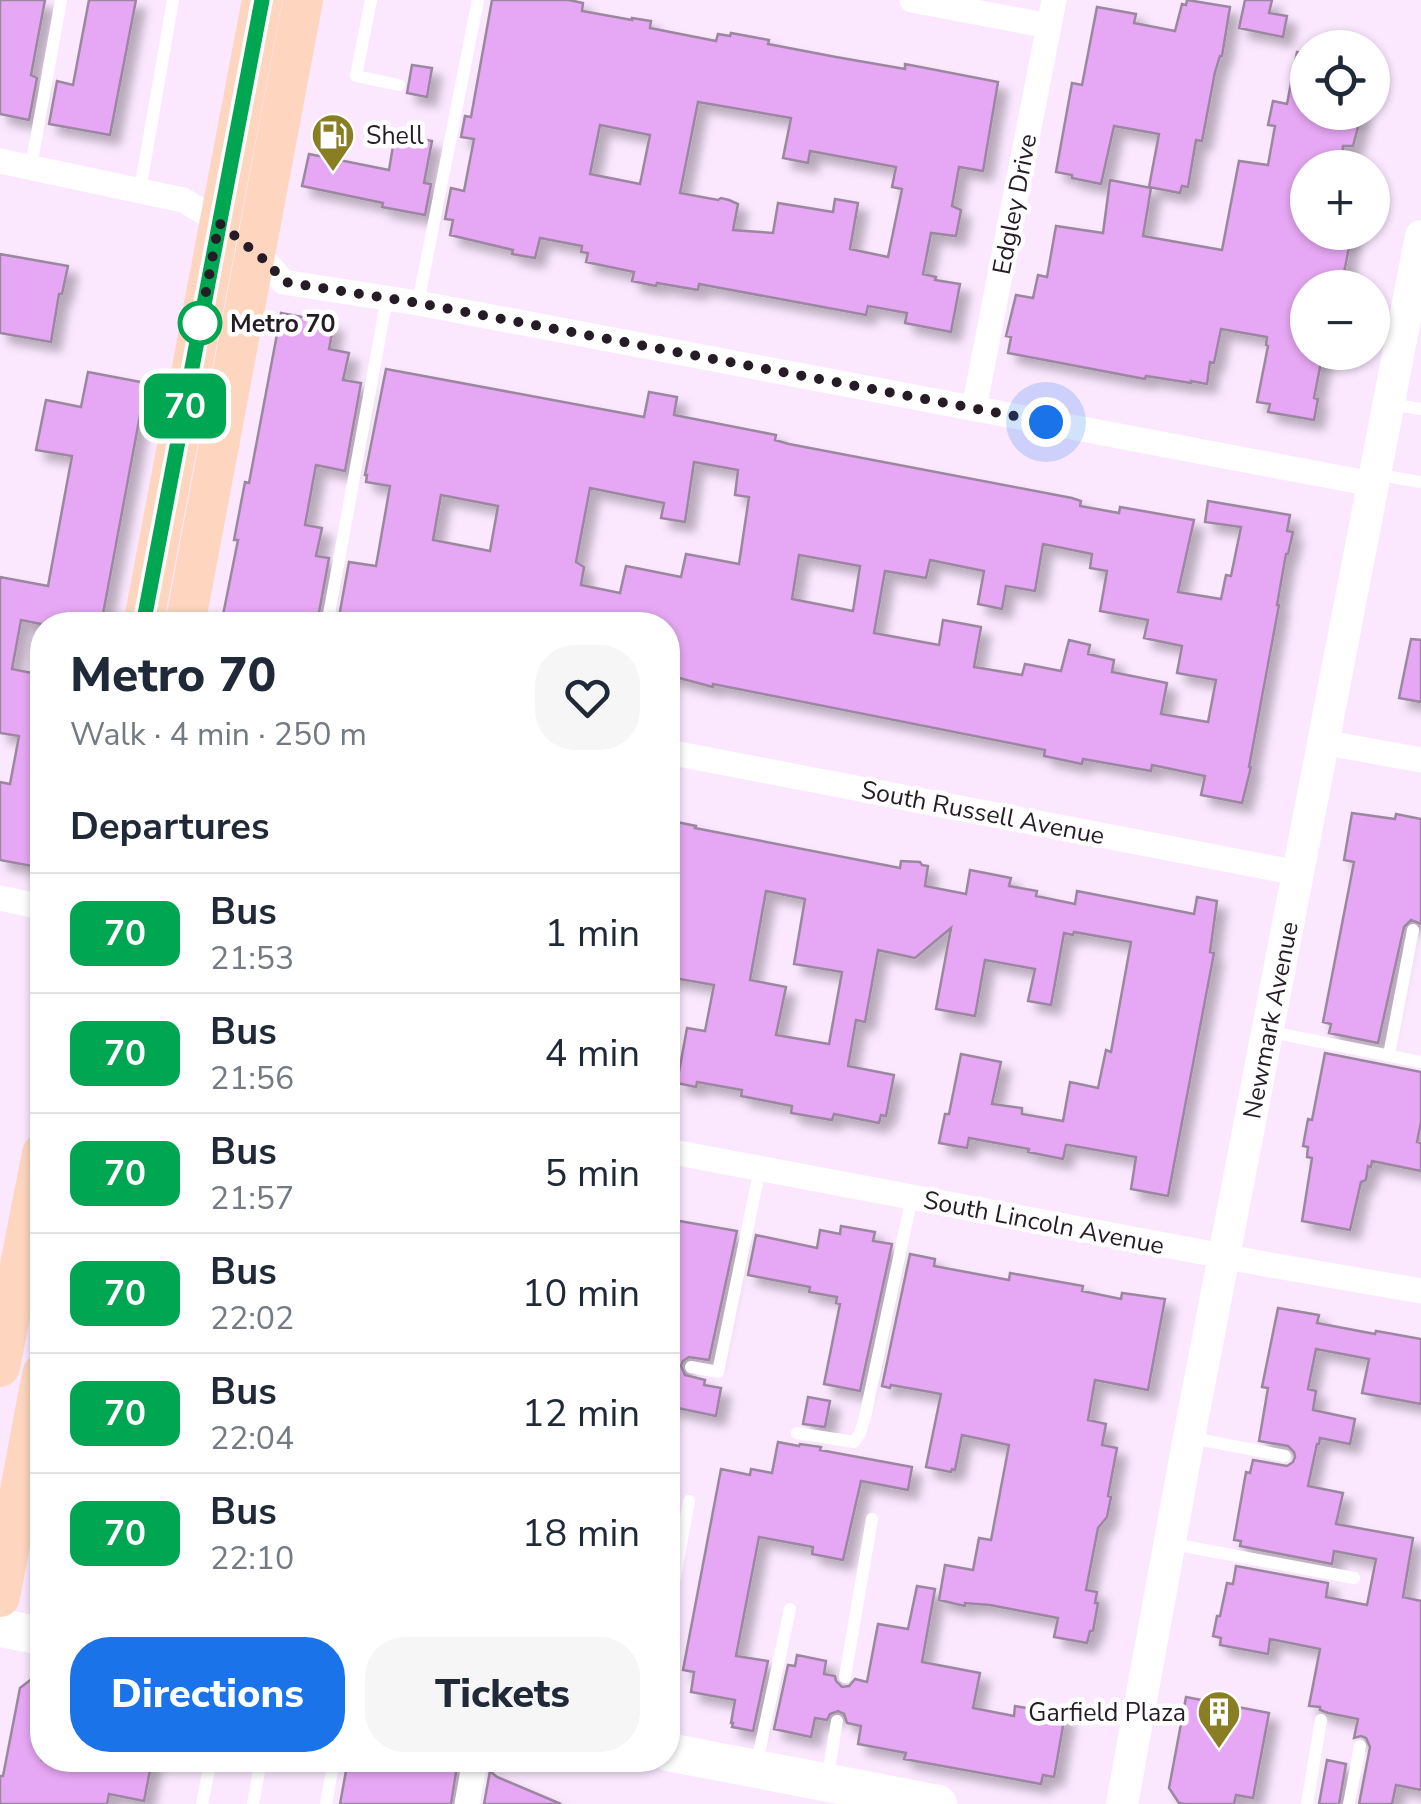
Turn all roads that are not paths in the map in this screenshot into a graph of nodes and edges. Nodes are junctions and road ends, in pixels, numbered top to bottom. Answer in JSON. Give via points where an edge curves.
{"nodes":[{"id":1,"x":61,"y":0,"type":"edge"},
{"id":2,"x":173,"y":0,"type":"edge"},
{"id":3,"x":262,"y":0,"type":"edge"},
{"id":4,"x":303,"y":0,"type":"edge"},
{"id":5,"x":371,"y":0,"type":"edge"},
{"id":6,"x":478,"y":0,"type":"edge"},
{"id":7,"x":912,"y":0,"type":"edge"},
{"id":8,"x":1052,"y":13,"type":"edge"},
{"id":9,"x":399,"y":85,"type":"dead end"},
{"id":10,"x":0,"y":161,"type":"edge"},
{"id":11,"x":31,"y":167,"type":"junction"},
{"id":12,"x":140,"y":190,"type":"junction"},
{"id":13,"x":219,"y":223,"type":"junction"},
{"id":14,"x":1421,"y":236,"type":"edge"},
{"id":15,"x":255,"y":252,"type":"junction"},
{"id":16,"x":387,"y":298,"type":"junction"},
{"id":17,"x":418,"y":303,"type":"junction"},
{"id":18,"x":1412,"y":332,"type":"edge"},
{"id":19,"x":1388,"y":404,"type":"junction"},
{"id":20,"x":974,"y":408,"type":"junction"},
{"id":21,"x":1421,"y":409,"type":"edge"},
{"id":22,"x":1373,"y":479,"type":"junction"},
{"id":23,"x":1421,"y":482,"type":"edge"},
{"id":24,"x":145,"y":612,"type":"edge"},
{"id":25,"x":187,"y":612,"type":"edge"},
{"id":26,"x":329,"y":612,"type":"edge"},
{"id":27,"x":1322,"y":742,"type":"junction"},
{"id":28,"x":680,"y":754,"type":"edge"},
{"id":29,"x":1421,"y":760,"type":"edge"},
{"id":30,"x":1298,"y":873,"type":"junction"},
{"id":31,"x":0,"y":898,"type":"edge"},
{"id":32,"x":30,"y":904,"type":"edge"},
{"id":33,"x":1413,"y":930,"type":"dead end"},
{"id":34,"x":1268,"y":1031,"type":"junction"},
{"id":35,"x":1389,"y":1055,"type":"junction"},
{"id":36,"x":1421,"y":1062,"type":"edge"},
{"id":37,"x":680,"y":1153,"type":"edge"},
{"id":38,"x":760,"y":1168,"type":"junction"},
{"id":39,"x":912,"y":1197,"type":"junction"},
{"id":40,"x":30,"y":1214,"type":"edge"},
{"id":41,"x":1226,"y":1256,"type":"junction"},
{"id":42,"x":1421,"y":1291,"type":"edge"},
{"id":43,"x":0,"y":1367,"type":"edge"},
{"id":44,"x":691,"y":1367,"type":"dead end"},
{"id":45,"x":796,"y":1433,"type":"dead end"},
{"id":46,"x":1190,"y":1437,"type":"junction"},
{"id":47,"x":30,"y":1438,"type":"edge"},
{"id":48,"x":1285,"y":1456,"type":"dead end"},
{"id":49,"x":690,"y":1500,"type":"dead end"},
{"id":50,"x":872,"y":1519,"type":"dead end"},
{"id":51,"x":1170,"y":1543,"type":"junction"},
{"id":52,"x":680,"y":1552,"type":"edge"},
{"id":53,"x":1354,"y":1578,"type":"dead end"},
{"id":54,"x":0,"y":1597,"type":"edge"},
{"id":55,"x":790,"y":1609,"type":"dead end"},
{"id":56,"x":0,"y":1628,"type":"edge"},
{"id":57,"x":30,"y":1634,"type":"edge"},
{"id":58,"x":845,"y":1678,"type":"dead end"},
{"id":59,"x":1321,"y":1720,"type":"dead end"},
{"id":60,"x":837,"y":1722,"type":"dead end"},
{"id":61,"x":1360,"y":1746,"type":"dead end"},
{"id":62,"x":680,"y":1754,"type":"edge"},
{"id":63,"x":755,"y":1769,"type":"junction"},
{"id":64,"x":209,"y":1772,"type":"edge"},
{"id":65,"x":259,"y":1772,"type":"edge"},
{"id":66,"x":332,"y":1772,"type":"edge"},
{"id":67,"x":473,"y":1772,"type":"edge"},
{"id":68,"x":826,"y":1782,"type":"junction"},
{"id":69,"x":202,"y":1804,"type":"edge"},
{"id":70,"x":252,"y":1804,"type":"edge"},
{"id":71,"x":326,"y":1804,"type":"edge"},
{"id":72,"x":466,"y":1804,"type":"edge"},
{"id":73,"x":938,"y":1804,"type":"edge"},
{"id":74,"x":1122,"y":1804,"type":"edge"},
{"id":75,"x":1307,"y":1804,"type":"edge"},
{"id":76,"x":1349,"y":1804,"type":"edge"}],
"edges":[{"from":1,"to":11,"type":"lane"},
{"from":2,"to":12,"type":"lane"},
{"from":3,"to":13,"type":"main road"},
{"from":4,"to":15,"type":"main road"},
{"from":5,"to":9,"type":"lane","via":[[356,76]]},
{"from":6,"to":17,"type":"lane"},
{"from":7,"to":8,"type":"street"},
{"from":8,"to":20,"type":"street","name":"Edgley Drive"},
{"from":10,"to":11,"type":"street"},
{"from":11,"to":12,"type":"street"},
{"from":12,"to":13,"type":"street","via":[[183,200]]},
{"from":13,"to":15,"type":"street"},
{"from":13,"to":24,"type":"main road"},
{"from":14,"to":18,"type":"street","name":"Newmark Avenue"},
{"from":15,"to":16,"type":"street","via":[[284,282]]},
{"from":15,"to":25,"type":"main road"},
{"from":16,"to":17,"type":"street"},
{"from":16,"to":26,"type":"lane"},
{"from":17,"to":20,"type":"street"},
{"from":18,"to":19,"type":"street","name":"Newmark Avenue"},
{"from":19,"to":21,"type":"lane"},
{"from":19,"to":22,"type":"street","name":"Newmark Avenue"},
{"from":20,"to":22,"type":"street"},
{"from":22,"to":23,"type":"lane"},
{"from":22,"to":27,"type":"street","name":"Newmark Avenue"},
{"from":27,"to":29,"type":"street"},
{"from":27,"to":30,"type":"street","name":"Newmark Avenue"},
{"from":28,"to":30,"type":"street","name":"South Russell Avenue"},
{"from":30,"to":34,"type":"street","name":"Newmark Avenue"},
{"from":31,"to":32,"type":"street"},
{"from":33,"to":35,"type":"lane"},
{"from":34,"to":35,"type":"lane"},
{"from":34,"to":41,"type":"street","name":"Newmark Avenue"},
{"from":35,"to":36,"type":"lane"},
{"from":37,"to":38,"type":"street","name":"South Lincoln Avenue"},
{"from":38,"to":39,"type":"street","name":"South Lincoln Avenue"},
{"from":38,"to":44,"type":"lane","via":[[718,1372]]},
{"from":39,"to":41,"type":"street","name":"South Lincoln Avenue"},
{"from":39,"to":45,"type":"lane","via":[[860,1433],[854,1442]]},
{"from":40,"to":43,"type":"main road"},
{"from":41,"to":42,"type":"street","name":"South Lincoln Avenue"},
{"from":41,"to":46,"type":"street","name":"Newmark Avenue"},
{"from":46,"to":48,"type":"lane"},
{"from":46,"to":51,"type":"street","name":"Newmark Avenue"},
{"from":47,"to":54,"type":"main road"},
{"from":49,"to":52,"type":"lane"},
{"from":50,"to":58,"type":"lane"},
{"from":51,"to":53,"type":"lane"},
{"from":51,"to":74,"type":"street","name":"Newmark Avenue"},
{"from":55,"to":63,"type":"lane"},
{"from":56,"to":57,"type":"main road"},
{"from":59,"to":75,"type":"lane"},
{"from":60,"to":68,"type":"lane"},
{"from":61,"to":76,"type":"lane"},
{"from":62,"to":63,"type":"main road"},
{"from":63,"to":68,"type":"main road"},
{"from":64,"to":69,"type":"lane"},
{"from":65,"to":70,"type":"lane"},
{"from":66,"to":71,"type":"lane"},
{"from":67,"to":72,"type":"street"},
{"from":68,"to":73,"type":"main road"}]}
